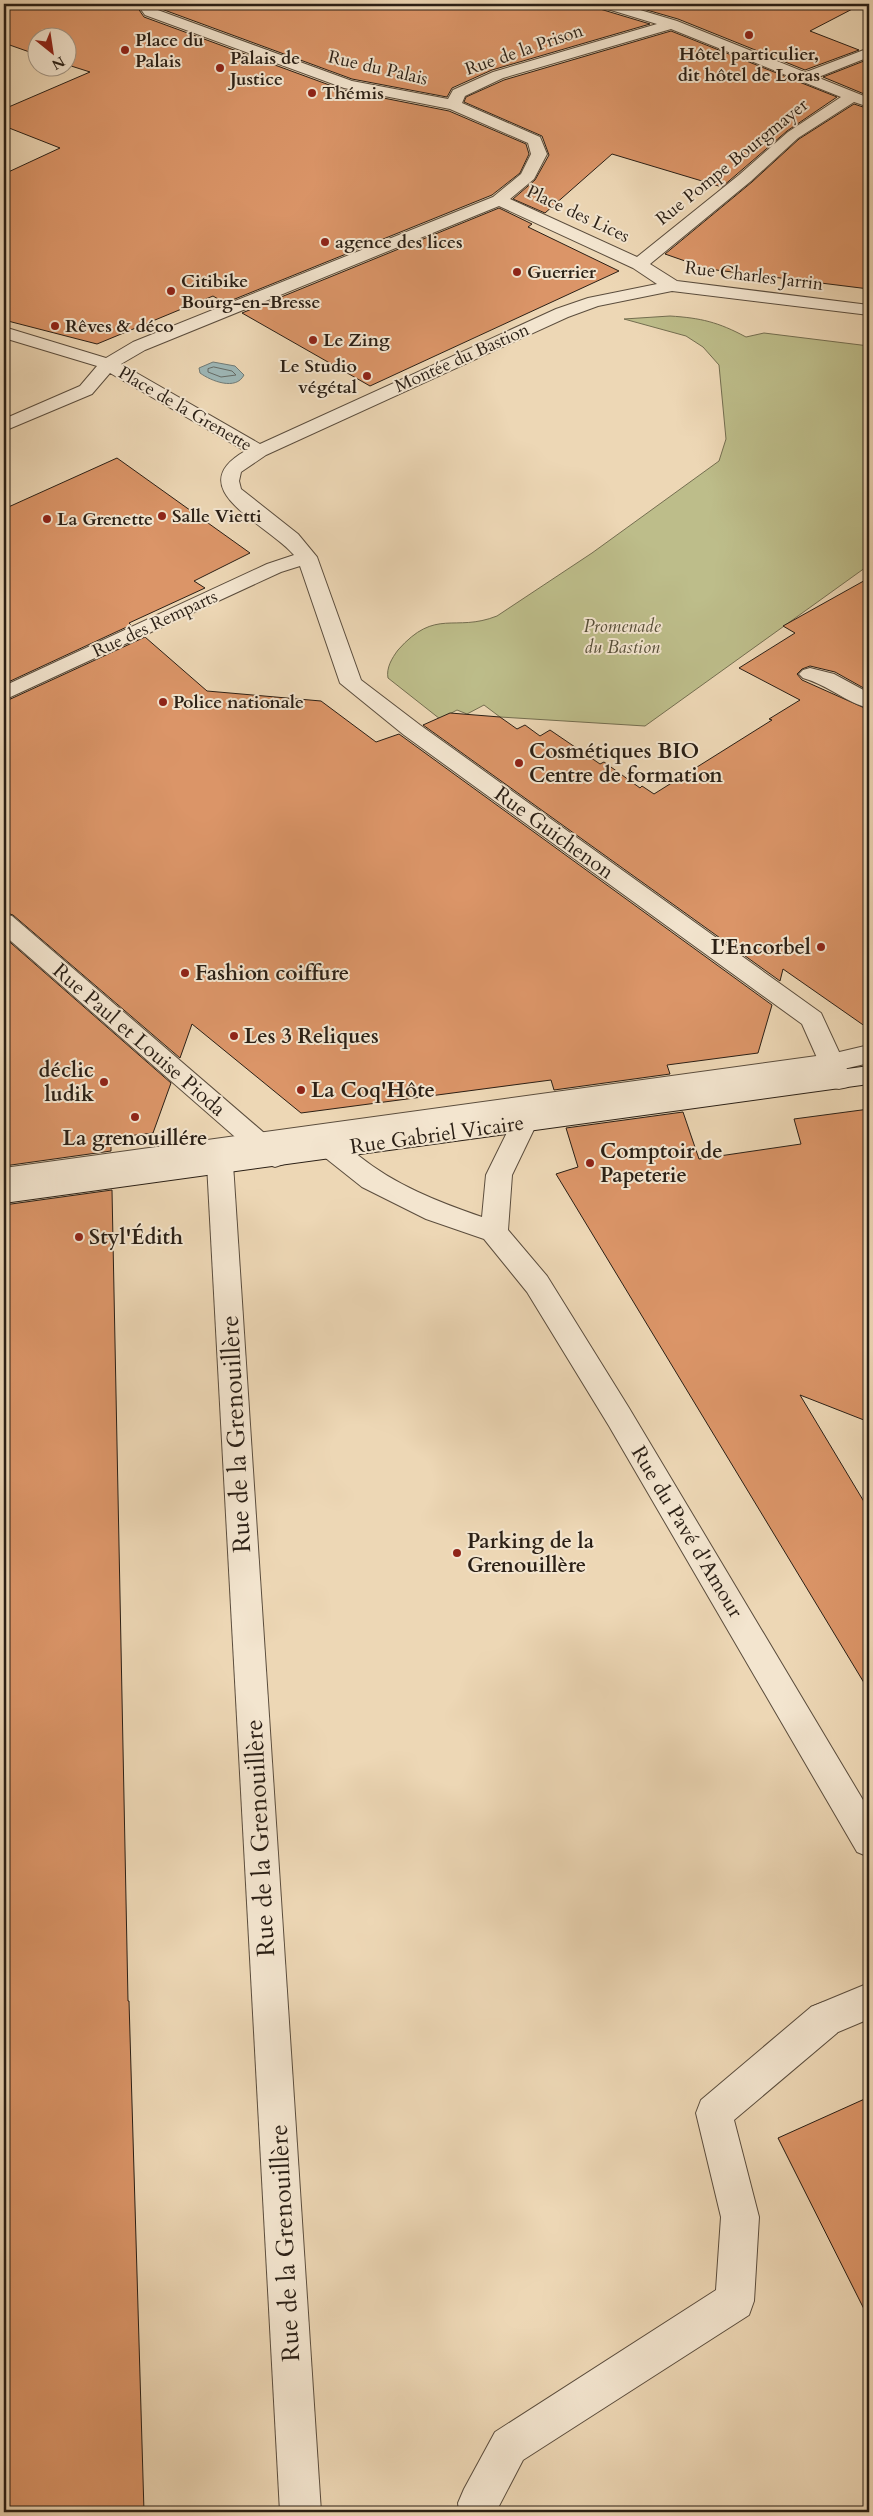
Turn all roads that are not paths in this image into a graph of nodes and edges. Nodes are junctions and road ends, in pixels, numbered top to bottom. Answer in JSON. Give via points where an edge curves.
{"nodes":[{"id":1,"x":144,"y":4,"type":"edge"},
{"id":2,"x":606,"y":4,"type":"edge"},
{"id":3,"x":672,"y":24,"type":"junction"},
{"id":4,"x":869,"y":52,"type":"edge"},
{"id":5,"x":806,"y":77,"type":"junction"},
{"id":6,"x":853,"y":97,"type":"junction"},
{"id":7,"x":869,"y":103,"type":"edge"},
{"id":8,"x":454,"y":105,"type":"junction"},
{"id":9,"x":500,"y":200,"type":"junction"},
{"id":10,"x":639,"y":264,"type":"junction"},
{"id":11,"x":672,"y":286,"type":"junction"},
{"id":12,"x":869,"y":310,"type":"edge"},
{"id":13,"x":4,"y":332,"type":"edge"},
{"id":14,"x":108,"y":364,"type":"junction"},
{"id":15,"x":4,"y":426,"type":"edge"},
{"id":16,"x":258,"y":451,"type":"junction"},
{"id":17,"x":307,"y":557,"type":"junction"},
{"id":18,"x":810,"y":674,"type":"dead end"},
{"id":19,"x":4,"y":694,"type":"edge"},
{"id":20,"x":869,"y":702,"type":"edge"},
{"id":21,"x":4,"y":922,"type":"edge"},
{"id":22,"x":869,"y":1054,"type":"edge"},
{"id":23,"x":835,"y":1072,"type":"junction"},
{"id":24,"x":869,"y":1075,"type":"edge"},
{"id":25,"x":524,"y":1123,"type":"junction"},
{"id":26,"x":332,"y":1149,"type":"junction"},
{"id":27,"x":267,"y":1151,"type":"junction"},
{"id":28,"x":220,"y":1164,"type":"junction"},
{"id":29,"x":4,"y":1178,"type":"edge"},
{"id":30,"x":4,"y":1193,"type":"edge"},
{"id":31,"x":494,"y":1232,"type":"junction"},
{"id":32,"x":869,"y":1840,"type":"edge"},
{"id":33,"x":869,"y":2001,"type":"edge"},
{"id":34,"x":301,"y":2512,"type":"edge"},
{"id":35,"x":479,"y":2512,"type":"edge"}],
"edges":[{"from":1,"to":8,"type":"street","name":"Rue du Palais","via":[[150,12],[324,77],[349,85]]},
{"from":2,"to":3,"type":"street"},
{"from":3,"to":5,"type":"street"},
{"from":3,"to":8,"type":"street","name":"Rue de la Prison","via":[[498,75],[458,93]]},
{"from":4,"to":5,"type":"street"},
{"from":5,"to":6,"type":"street"},
{"from":6,"to":7,"type":"street"},
{"from":6,"to":10,"type":"street","name":"Rue Pompe Bourgmayer","via":[[793,135]]},
{"from":8,"to":9,"type":"street","name":"Rue du Palais","via":[[535,140],[539,154],[536,165]]},
{"from":9,"to":10,"type":"street","name":"Place des Lices"},
{"from":9,"to":14,"type":"street","via":[[139,346]]},
{"from":10,"to":11,"type":"street","name":"Rue Charles Jarrin"},
{"from":11,"to":12,"type":"street","name":"Rue Charles Jarrin"},
{"from":11,"to":16,"type":"street","name":"Montée du Bastion","via":[[594,302],[562,313]]},
{"from":13,"to":14,"type":"street","name":"Place de la Grenette"},
{"from":14,"to":15,"type":"street","via":[[86,390]]},
{"from":14,"to":16,"type":"street","name":"Place de la Grenette"},
{"from":16,"to":17,"type":"street","name":"Place de la Grenette","via":[[238,462],[232,470],[228,477],[230,489],[291,538]]},
{"from":17,"to":19,"type":"street","name":"Rue des Remparts","via":[[274,568]]},
{"from":17,"to":23,"type":"street","name":"Rue Guichenon","via":[[351,683],[812,1020]]},
{"from":18,"to":20,"type":"street","via":[[827,678]]},
{"from":21,"to":27,"type":"street","name":"Rue Paul et Louise Pioda"},
{"from":22,"to":23,"type":"street"},
{"from":23,"to":24,"type":"street","name":"Rue Gabriel Vicaire"},
{"from":23,"to":25,"type":"street","name":"Rue Gabriel Vicaire"},
{"from":23,"to":27,"type":"street"},
{"from":25,"to":26,"type":"street","name":"Rue Gabriel Vicaire"},
{"from":25,"to":31,"type":"street","via":[[500,1175]]},
{"from":26,"to":27,"type":"street","name":"Rue Gabriel Vicaire"},
{"from":26,"to":31,"type":"street","via":[[371,1180],[436,1212]]},
{"from":27,"to":28,"type":"street","name":"Rue Gabriel Vicaire"},
{"from":27,"to":29,"type":"street","name":"Rue Gabriel Vicaire"},
{"from":28,"to":30,"type":"street","name":"Rue Gabriel Vicaire"},
{"from":28,"to":34,"type":"street","name":"Rue de la Grenouillère"},
{"from":31,"to":32,"type":"street","name":"Rue du Pavé d'Amour","via":[[537,1284]]},
{"from":33,"to":35,"type":"street","via":[[824,2020],[714,2113],[740,2217],[735,2301],[509,2446],[478,2503]]}]}
